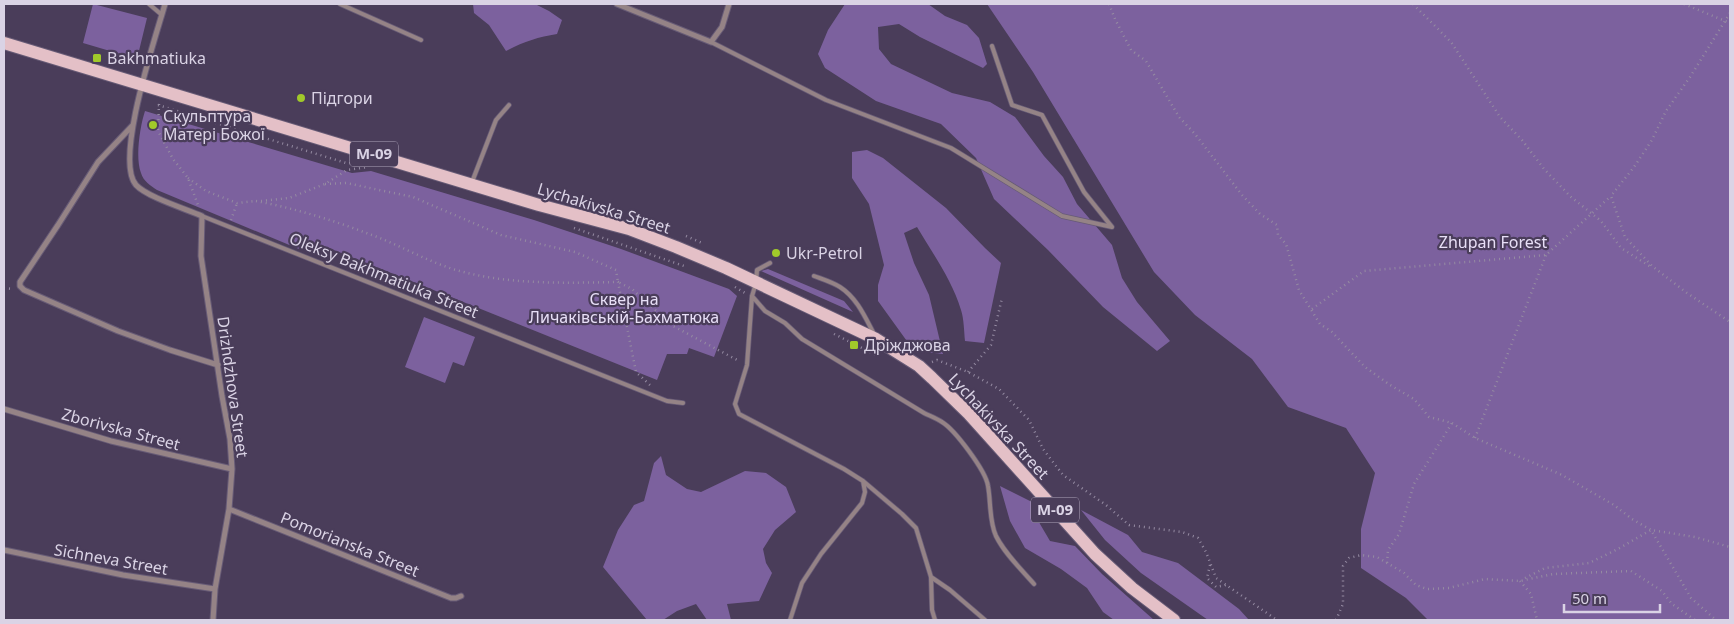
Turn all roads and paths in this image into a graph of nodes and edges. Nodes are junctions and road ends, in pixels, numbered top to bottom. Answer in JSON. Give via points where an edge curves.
{"nodes":[{"id":1,"x":149,"y":4,"type":"edge"},
{"id":2,"x":165,"y":4,"type":"edge"},
{"id":3,"x":340,"y":4,"type":"edge"},
{"id":4,"x":617,"y":4,"type":"edge"},
{"id":5,"x":730,"y":4,"type":"edge"},
{"id":6,"x":1109,"y":4,"type":"edge"},
{"id":7,"x":1413,"y":4,"type":"edge"},
{"id":8,"x":1684,"y":4,"type":"edge"},
{"id":9,"x":1730,"y":13,"type":"edge"},
{"id":10,"x":162,"y":15,"type":"junction"},
{"id":11,"x":1726,"y":20,"type":"junction"},
{"id":12,"x":1730,"y":23,"type":"edge"},
{"id":13,"x":421,"y":40,"type":"dead end"},
{"id":14,"x":711,"y":42,"type":"junction"},
{"id":15,"x":4,"y":43,"type":"edge"},
{"id":16,"x":992,"y":46,"type":"dead end"},
{"id":17,"x":141,"y":84,"type":"junction"},
{"id":18,"x":509,"y":105,"type":"dead end"},
{"id":19,"x":133,"y":125,"type":"junction"},
{"id":20,"x":188,"y":178,"type":"junction"},
{"id":21,"x":325,"y":184,"type":"junction"},
{"id":22,"x":471,"y":184,"type":"junction"},
{"id":23,"x":1611,"y":196,"type":"junction"},
{"id":24,"x":256,"y":201,"type":"junction"},
{"id":25,"x":237,"y":203,"type":"junction"},
{"id":26,"x":1592,"y":214,"type":"junction"},
{"id":27,"x":202,"y":216,"type":"junction"},
{"id":28,"x":228,"y":227,"type":"junction"},
{"id":29,"x":622,"y":245,"type":"dead end"},
{"id":30,"x":1546,"y":255,"type":"junction"},
{"id":31,"x":770,"y":263,"type":"dead end"},
{"id":32,"x":686,"y":266,"type":"dead end"},
{"id":33,"x":1662,"y":274,"type":"junction"},
{"id":34,"x":814,"y":276,"type":"dead end"},
{"id":35,"x":618,"y":282,"type":"junction"},
{"id":36,"x":756,"y":283,"type":"junction"},
{"id":37,"x":752,"y":296,"type":"junction"},
{"id":38,"x":1002,"y":298,"type":"dead end"},
{"id":39,"x":1312,"y":309,"type":"junction"},
{"id":40,"x":1730,"y":322,"type":"edge"},
{"id":41,"x":876,"y":339,"type":"junction"},
{"id":42,"x":218,"y":364,"type":"junction"},
{"id":43,"x":747,"y":365,"type":"junction"},
{"id":44,"x":919,"y":366,"type":"junction"},
{"id":45,"x":968,"y":372,"type":"junction"},
{"id":46,"x":667,"y":401,"type":"junction"},
{"id":47,"x":683,"y":403,"type":"dead end"},
{"id":48,"x":4,"y":409,"type":"edge"},
{"id":49,"x":1452,"y":423,"type":"junction"},
{"id":50,"x":1475,"y":438,"type":"junction"},
{"id":51,"x":232,"y":469,"type":"junction"},
{"id":52,"x":864,"y":481,"type":"junction"},
{"id":53,"x":229,"y":509,"type":"junction"},
{"id":54,"x":1652,"y":530,"type":"junction"},
{"id":55,"x":1730,"y":547,"type":"edge"},
{"id":56,"x":4,"y":550,"type":"edge"},
{"id":57,"x":1388,"y":563,"type":"junction"},
{"id":58,"x":1210,"y":564,"type":"junction"},
{"id":59,"x":931,"y":578,"type":"junction"},
{"id":60,"x":1520,"y":581,"type":"junction"},
{"id":61,"x":1034,"y":584,"type":"dead end"},
{"id":62,"x":1226,"y":585,"type":"junction"},
{"id":63,"x":215,"y":589,"type":"junction"},
{"id":64,"x":462,"y":596,"type":"dead end"},
{"id":65,"x":214,"y":620,"type":"edge"},
{"id":66,"x":790,"y":620,"type":"edge"},
{"id":67,"x":935,"y":620,"type":"edge"},
{"id":68,"x":985,"y":620,"type":"edge"},
{"id":69,"x":1174,"y":620,"type":"edge"},
{"id":70,"x":1277,"y":620,"type":"edge"},
{"id":71,"x":1336,"y":620,"type":"edge"},
{"id":72,"x":1537,"y":620,"type":"edge"},
{"id":73,"x":1695,"y":620,"type":"edge"},
{"id":74,"x":1716,"y":620,"type":"edge"}],
"edges":[{"from":1,"to":10,"type":"lane"},
{"from":2,"to":10,"type":"street","name":"Oleksy Bakhmatiuka Street"},
{"from":3,"to":13,"type":"lane"},
{"from":4,"to":14,"type":"street"},
{"from":5,"to":14,"type":"street","via":[[722,27]]},
{"from":6,"to":39,"type":"path","via":[[1131,50],[1146,61],[1179,117],[1242,195],[1260,214],[1277,225],[1299,290]]},
{"from":7,"to":26,"type":"path","via":[[1451,42],[1500,117],[1544,169]]},
{"from":8,"to":11,"type":"path"},
{"from":9,"to":11,"type":"path"},
{"from":10,"to":17,"type":"street","name":"Oleksy Bakhmatiuka Street"},
{"from":11,"to":12,"type":"path"},
{"from":11,"to":23,"type":"path","via":[[1666,111],[1652,140]]},
{"from":14,"to":16,"type":"lane","via":[[826,100],[951,148],[1062,216],[1112,227],[1084,192],[1042,114],[1012,105]]},
{"from":15,"to":17,"type":"main road","name":"Lychakivska Street","number":"М-09"},
{"from":17,"to":19,"type":"street","name":"Oleksy Bakhmatiuka Street"},
{"from":17,"to":22,"type":"main road","name":"Lychakivska Street","number":"М-09"},
{"from":18,"to":22,"type":"lane","via":[[496,120]]},
{"from":19,"to":27,"type":"street","name":"Oleksy Bakhmatiuka Street","via":[[130,164],[134,182],[145,192]]},
{"from":19,"to":42,"type":"street","via":[[98,162],[20,286],[118,331]]},
{"from":20,"to":21,"type":"path","via":[[158,132],[158,105],[346,163],[370,166],[347,170]]},
{"from":20,"to":25,"type":"path","via":[[206,191]]},
{"from":20,"to":27,"type":"path"},
{"from":21,"to":24,"type":"path","via":[[289,198]]},
{"from":21,"to":35,"type":"path","via":[[346,183],[413,197],[501,235],[575,252],[616,270]]},
{"from":22,"to":36,"type":"main road","name":"Lychakivska Street","number":"М-09","via":[[629,229],[676,246]]},
{"from":23,"to":26,"type":"path"},
{"from":23,"to":33,"type":"path","via":[[1625,237]]},
{"from":24,"to":25,"type":"path"},
{"from":24,"to":35,"type":"path","via":[[286,206],[370,234],[447,266],[486,277]]},
{"from":25,"to":28,"type":"path"},
{"from":26,"to":30,"type":"path"},
{"from":26,"to":33,"type":"path","via":[[1621,248]]},
{"from":27,"to":28,"type":"lane","name":"Oleksy Bakhmatiuka Street"},
{"from":27,"to":42,"type":"street","name":"Drizhdzhova Street","via":[[201,256]]},
{"from":28,"to":46,"type":"lane","name":"Oleksy Bakhmatiuka Street"},
{"from":29,"to":32,"type":"path"},
{"from":30,"to":39,"type":"path","via":[[1364,271]]},
{"from":30,"to":50,"type":"path"},
{"from":31,"to":36,"type":"lane","via":[[757,270]]},
{"from":33,"to":40,"type":"path"},
{"from":34,"to":41,"type":"lane","via":[[840,287],[858,305]]},
{"from":35,"to":43,"type":"path","via":[[632,288],[674,326]]},
{"from":35,"to":46,"type":"path","via":[[636,372]]},
{"from":36,"to":37,"type":"lane"},
{"from":36,"to":41,"type":"main road","name":"Lychakivska Street","number":"М-09"},
{"from":37,"to":43,"type":"lane"},
{"from":37,"to":61,"type":"lane","via":[[765,311],[802,339],[942,422],[958,438],[984,473],[996,536]]},
{"from":38,"to":45,"type":"path","via":[[991,346]]},
{"from":39,"to":49,"type":"path","via":[[1320,324],[1332,332],[1365,367],[1414,400],[1428,417]]},
{"from":41,"to":44,"type":"main road","name":"Lychakivska Street","number":"М-09"},
{"from":42,"to":51,"type":"street","name":"Drizhdzhova Street"},
{"from":43,"to":52,"type":"lane","via":[[735,404],[739,414]]},
{"from":44,"to":45,"type":"path","via":[[937,360]]},
{"from":44,"to":69,"type":"main road","name":"Lychakivska Street","number":"М-09","via":[[969,414],[1095,554]]},
{"from":45,"to":58,"type":"path","via":[[999,389],[1029,420],[1043,448],[1063,475],[1129,525],[1182,532],[1198,538]]},
{"from":46,"to":47,"type":"lane","name":"Oleksy Bakhmatiuka Street"},
{"from":48,"to":51,"type":"street","name":"Zborivska Street","via":[[111,441]]},
{"from":49,"to":50,"type":"path"},
{"from":49,"to":57,"type":"path","via":[[1414,484],[1399,534],[1388,550]]},
{"from":50,"to":54,"type":"path","via":[[1562,475]]},
{"from":51,"to":53,"type":"street","name":"Drizhdzhova Street"},
{"from":52,"to":59,"type":"lane","via":[[916,528]]},
{"from":52,"to":66,"type":"lane","via":[[862,503],[802,583]]},
{"from":53,"to":63,"type":"street","name":"Drizhdzhova Street"},
{"from":53,"to":64,"type":"street","name":"Pomorianska Street","via":[[451,598]]},
{"from":54,"to":55,"type":"path"},
{"from":54,"to":60,"type":"path","via":[[1588,563],[1545,568]]},
{"from":54,"to":74,"type":"path","via":[[1691,598]]},
{"from":56,"to":63,"type":"street","name":"Sichneva Street","via":[[123,575]]},
{"from":57,"to":60,"type":"path","via":[[1416,585],[1427,589],[1449,588],[1485,578]]},
{"from":57,"to":71,"type":"path","via":[[1361,555],[1349,558],[1343,566],[1343,604]]},
{"from":58,"to":62,"type":"path","via":[[1216,578]]},
{"from":58,"to":62,"type":"path","via":[[1207,578],[1216,587]]},
{"from":59,"to":67,"type":"lane"},
{"from":59,"to":68,"type":"lane"},
{"from":60,"to":72,"type":"path","via":[[1531,594]]},
{"from":60,"to":73,"type":"path","via":[[1553,574],[1631,571],[1662,591],[1672,604]]},
{"from":62,"to":70,"type":"path"},
{"from":63,"to":65,"type":"street","name":"Drizhdzhova Street"}]}
